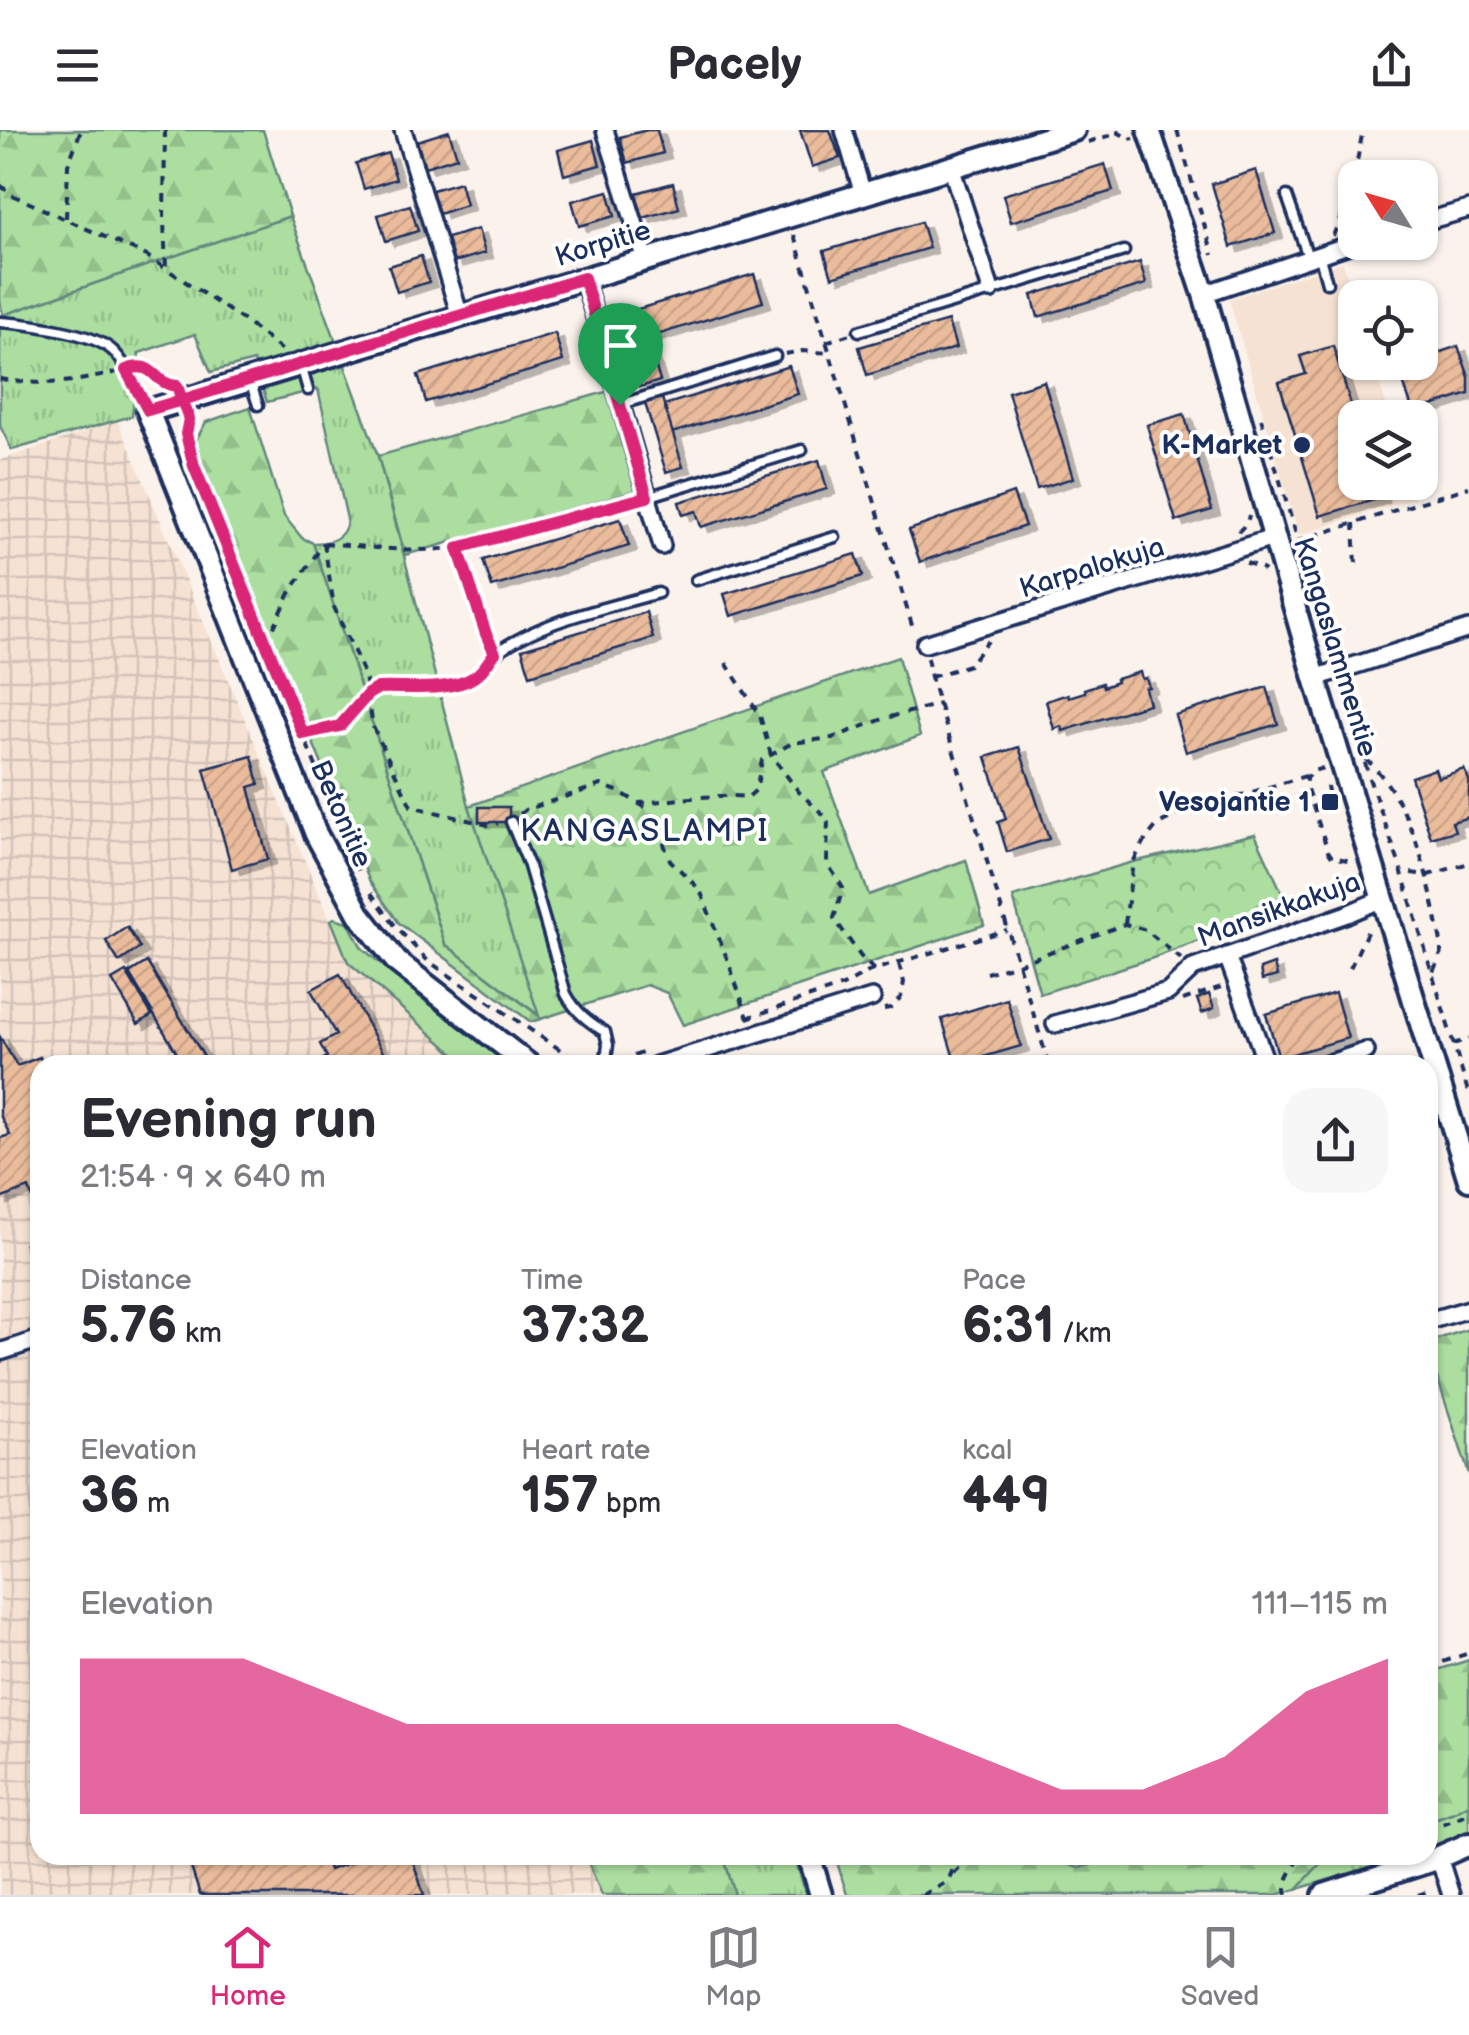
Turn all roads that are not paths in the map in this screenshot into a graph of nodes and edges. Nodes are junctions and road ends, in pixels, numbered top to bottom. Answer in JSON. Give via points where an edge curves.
{"nodes":[{"id":1,"x":403,"y":130,"type":"edge"},
{"id":2,"x":605,"y":130,"type":"edge"},
{"id":3,"x":844,"y":130,"type":"edge"},
{"id":4,"x":1074,"y":130,"type":"edge"},
{"id":5,"x":1150,"y":130,"type":"edge"},
{"id":6,"x":1026,"y":137,"type":"edge"},
{"id":7,"x":951,"y":167,"type":"junction"},
{"id":8,"x":863,"y":194,"type":"junction"},
{"id":9,"x":1287,"y":196,"type":"dead end"},
{"id":10,"x":1469,"y":208,"type":"edge"},
{"id":11,"x":1438,"y":218,"type":"edge"},
{"id":12,"x":1338,"y":248,"type":"edge"},
{"id":13,"x":1124,"y":251,"type":"dead end"},
{"id":14,"x":1319,"y":254,"type":"junction"},
{"id":15,"x":646,"y":260,"type":"junction"},
{"id":16,"x":584,"y":278,"type":"junction"},
{"id":17,"x":1328,"y":283,"type":"dead end"},
{"id":18,"x":992,"y":290,"type":"junction"},
{"id":19,"x":1204,"y":294,"type":"junction"},
{"id":20,"x":460,"y":316,"type":"junction"},
{"id":21,"x":0,"y":322,"type":"edge"},
{"id":22,"x":860,"y":331,"type":"road end"},
{"id":23,"x":775,"y":356,"type":"road end"},
{"id":24,"x":294,"y":359,"type":"junction"},
{"id":25,"x":249,"y":380,"type":"junction"},
{"id":26,"x":308,"y":390,"type":"dead end"},
{"id":27,"x":258,"y":404,"type":"dead end"},
{"id":28,"x":620,"y":405,"type":"junction"},
{"id":29,"x":148,"y":410,"type":"junction"},
{"id":30,"x":802,"y":450,"type":"dead end"},
{"id":31,"x":647,"y":497,"type":"junction"},
{"id":32,"x":834,"y":537,"type":"dead end"},
{"id":33,"x":1273,"y":538,"type":"junction"},
{"id":34,"x":485,"y":541,"type":"road end"},
{"id":35,"x":662,"y":546,"type":"dead end"},
{"id":36,"x":696,"y":580,"type":"dead end"},
{"id":37,"x":658,"y":593,"type":"dead end"},
{"id":38,"x":1469,"y":629,"type":"edge"},
{"id":39,"x":924,"y":644,"type":"dead end"},
{"id":40,"x":493,"y":654,"type":"road end"},
{"id":41,"x":1315,"y":678,"type":"junction"},
{"id":42,"x":511,"y":822,"type":"road end"},
{"id":43,"x":1382,"y":899,"type":"junction"},
{"id":44,"x":1230,"y":964,"type":"junction"},
{"id":45,"x":872,"y":998,"type":"dead end"},
{"id":46,"x":1055,"y":1024,"type":"dead end"},
{"id":47,"x":1366,"y":1050,"type":"dead end"},
{"id":48,"x":516,"y":1055,"type":"edge"},
{"id":49,"x":607,"y":1055,"type":"edge"},
{"id":50,"x":689,"y":1055,"type":"edge"},
{"id":51,"x":1262,"y":1055,"type":"edge"},
{"id":52,"x":1352,"y":1055,"type":"edge"},
{"id":53,"x":1430,"y":1055,"type":"edge"},
{"id":54,"x":1438,"y":1080,"type":"edge"},
{"id":55,"x":1469,"y":1180,"type":"edge"},
{"id":56,"x":1469,"y":1309,"type":"edge"},
{"id":57,"x":1438,"y":1318,"type":"edge"},
{"id":58,"x":30,"y":1342,"type":"edge"},
{"id":59,"x":0,"y":1352,"type":"edge"},
{"id":60,"x":1469,"y":1844,"type":"edge"},
{"id":61,"x":1440,"y":1857,"type":"joint"},
{"id":62,"x":812,"y":1865,"type":"edge"},
{"id":63,"x":1416,"y":1865,"type":"edge"},
{"id":64,"x":821,"y":1895,"type":"edge"},
{"id":65,"x":1324,"y":1895,"type":"edge"},
{"id":66,"x":1452,"y":1895,"type":"edge"}],
"edges":[{"from":1,"to":20,"type":"street"},
{"from":2,"to":15,"type":"street"},
{"from":3,"to":8,"type":"street"},
{"from":4,"to":6,"type":"street","name":"Korpitie"},
{"from":5,"to":19,"type":"street","name":"Kangaslammentie"},
{"from":6,"to":7,"type":"street","name":"Korpitie"},
{"from":7,"to":8,"type":"street","name":"Korpitie"},
{"from":7,"to":18,"type":"street"},
{"from":8,"to":15,"type":"street","name":"Korpitie"},
{"from":9,"to":14,"type":"lane"},
{"from":10,"to":11,"type":"street"},
{"from":12,"to":14,"type":"street"},
{"from":13,"to":18,"type":"lane"},
{"from":14,"to":17,"type":"lane"},
{"from":14,"to":19,"type":"street"},
{"from":15,"to":16,"type":"street","name":"Korpitie"},
{"from":16,"to":20,"type":"street","name":"Korpitie"},
{"from":16,"to":28,"type":"street"},
{"from":18,"to":22,"type":"lane"},
{"from":19,"to":33,"type":"street","name":"Kangaslammentie"},
{"from":20,"to":24,"type":"street","name":"Korpitie"},
{"from":21,"to":29,"type":"lane","via":[[91,338],[114,351]]},
{"from":23,"to":28,"type":"lane"},
{"from":24,"to":25,"type":"street","name":"Korpitie"},
{"from":24,"to":26,"type":"lane"},
{"from":25,"to":27,"type":"lane"},
{"from":25,"to":29,"type":"street","name":"Korpitie"},
{"from":28,"to":31,"type":"street"},
{"from":29,"to":48,"type":"street","name":"Betonitie","via":[[316,834],[359,914],[397,962]]},
{"from":30,"to":31,"type":"lane"},
{"from":31,"to":34,"type":"lane"},
{"from":31,"to":35,"type":"street"},
{"from":32,"to":36,"type":"lane"},
{"from":33,"to":39,"type":"street","name":"Karpalokuja"},
{"from":33,"to":41,"type":"street","name":"Kangaslammentie"},
{"from":37,"to":40,"type":"lane","via":[[539,629]]},
{"from":38,"to":41,"type":"street"},
{"from":41,"to":43,"type":"street","name":"Kangaslammentie"},
{"from":42,"to":49,"type":"lane","via":[[566,994],[605,1032]]},
{"from":43,"to":44,"type":"street","name":"Mansikkakuja"},
{"from":43,"to":53,"type":"street","name":"Kangaslammentie"},
{"from":44,"to":46,"type":"street","name":"Mansikkakuja","via":[[1193,968],[1168,992]]},
{"from":44,"to":51,"type":"street"},
{"from":45,"to":50,"type":"street"},
{"from":47,"to":52,"type":"street"},
{"from":54,"to":55,"type":"street","name":"Kangaslammentie"},
{"from":56,"to":57,"type":"street"},
{"from":58,"to":59,"type":"street"},
{"from":60,"to":61,"type":"street"},
{"from":61,"to":66,"type":"street"},
{"from":62,"to":64,"type":"street"},
{"from":63,"to":65,"type":"street"}]}
